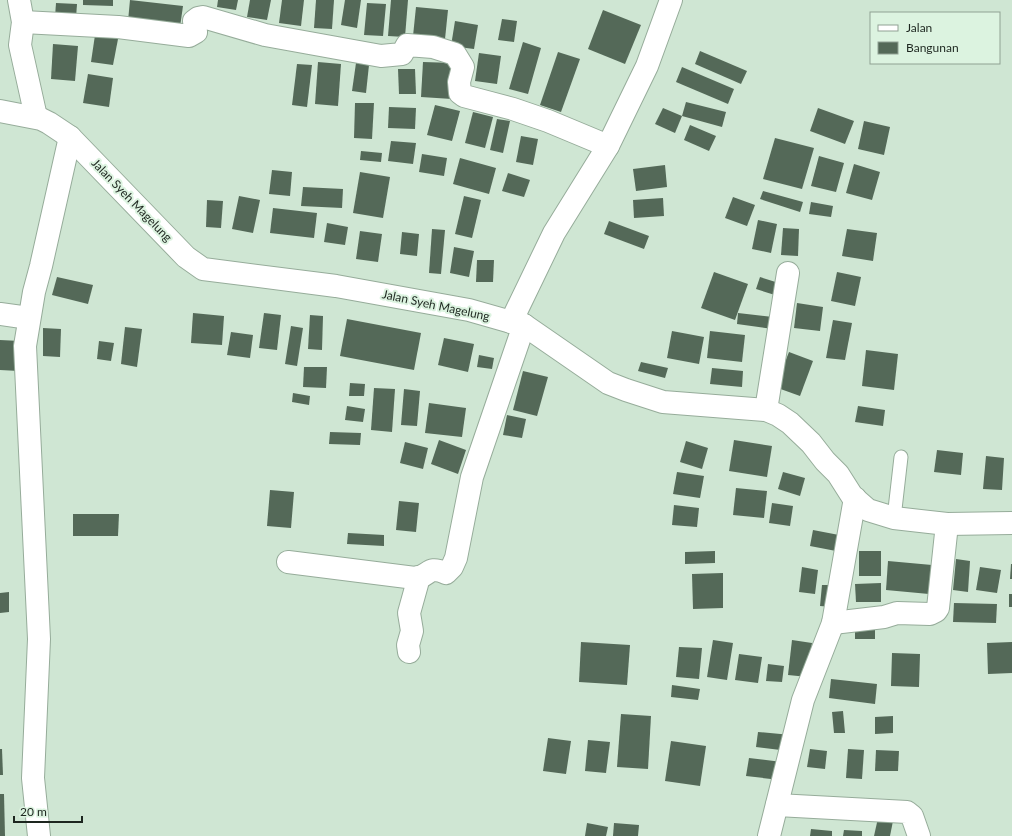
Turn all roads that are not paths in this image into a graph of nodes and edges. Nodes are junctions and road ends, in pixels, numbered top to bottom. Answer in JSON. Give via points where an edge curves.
{"nodes":[{"id":1,"x":19,"y":0,"type":"edge"},
{"id":2,"x":672,"y":0,"type":"edge"},
{"id":3,"x":23,"y":22,"type":"junction"},
{"id":4,"x":0,"y":112,"type":"edge"},
{"id":5,"x":36,"y":118,"type":"junction"},
{"id":6,"x":70,"y":137,"type":"junction"},
{"id":7,"x":608,"y":146,"type":"junction"},
{"id":8,"x":788,"y":273,"type":"dead end"},
{"id":9,"x":0,"y":314,"type":"edge"},
{"id":10,"x":29,"y":318,"type":"junction"},
{"id":11,"x":518,"y":324,"type":"junction"},
{"id":12,"x":766,"y":410,"type":"junction"},
{"id":13,"x":901,"y":457,"type":"dead end"},
{"id":14,"x":855,"y":498,"type":"junction"},
{"id":15,"x":894,"y":518,"type":"junction"},
{"id":16,"x":1012,"y":523,"type":"edge"},
{"id":17,"x":947,"y":524,"type":"junction"},
{"id":18,"x":288,"y":562,"type":"dead end"},
{"id":19,"x":419,"y":577,"type":"junction"},
{"id":20,"x":833,"y":623,"type":"junction"},
{"id":21,"x":409,"y":652,"type":"dead end"},
{"id":22,"x":777,"y":805,"type":"junction"},
{"id":23,"x":39,"y":836,"type":"edge"},
{"id":24,"x":769,"y":836,"type":"edge"},
{"id":25,"x":919,"y":836,"type":"edge"}],
"edges":[{"from":1,"to":3,"type":"street"},
{"from":2,"to":7,"type":"street","via":[[646,66]]},
{"from":3,"to":5,"type":"street","via":[[20,45]]},
{"from":3,"to":7,"type":"street","via":[[118,27],[189,36],[196,32],[194,21],[203,17],[265,35],[381,56],[402,54],[407,45],[433,46],[455,54],[463,67],[459,82],[460,93],[464,96],[548,121]]},
{"from":4,"to":5,"type":"street","name":"Jalan Syeh Magelung"},
{"from":5,"to":6,"type":"street","name":"Jalan Syeh Magelung"},
{"from":6,"to":10,"type":"street"},
{"from":6,"to":11,"type":"street","name":"Jalan Syeh Magelung","via":[[186,257],[203,269],[336,286],[469,310]]},
{"from":7,"to":11,"type":"street","via":[[554,234]]},
{"from":8,"to":12,"type":"street"},
{"from":9,"to":10,"type":"street"},
{"from":10,"to":23,"type":"street","via":[[25,346],[39,638],[33,778]]},
{"from":11,"to":12,"type":"street","name":"Jalan Syeh Magelung","via":[[608,383],[626,390],[663,402]]},
{"from":11,"to":19,"type":"street","via":[[472,477],[456,558],[446,573],[429,570]]},
{"from":12,"to":14,"type":"street","name":"Jalan Syeh Magelung","via":[[778,415],[811,443]]},
{"from":13,"to":15,"type":"lane"},
{"from":14,"to":15,"type":"street","name":"Jalan Syeh Magelung","via":[[868,510]]},
{"from":14,"to":20,"type":"street"},
{"from":15,"to":17,"type":"street","name":"Jalan Syeh Magelung"},
{"from":16,"to":17,"type":"street","name":"Jalan Syeh Magelung"},
{"from":17,"to":20,"type":"street","via":[[936,611],[928,614],[897,613]]},
{"from":18,"to":19,"type":"street"},
{"from":19,"to":21,"type":"street","via":[[409,613],[412,631]]},
{"from":20,"to":22,"type":"street","via":[[803,700]]},
{"from":22,"to":24,"type":"street"},
{"from":22,"to":25,"type":"street","via":[[906,812],[912,816]]}]}
